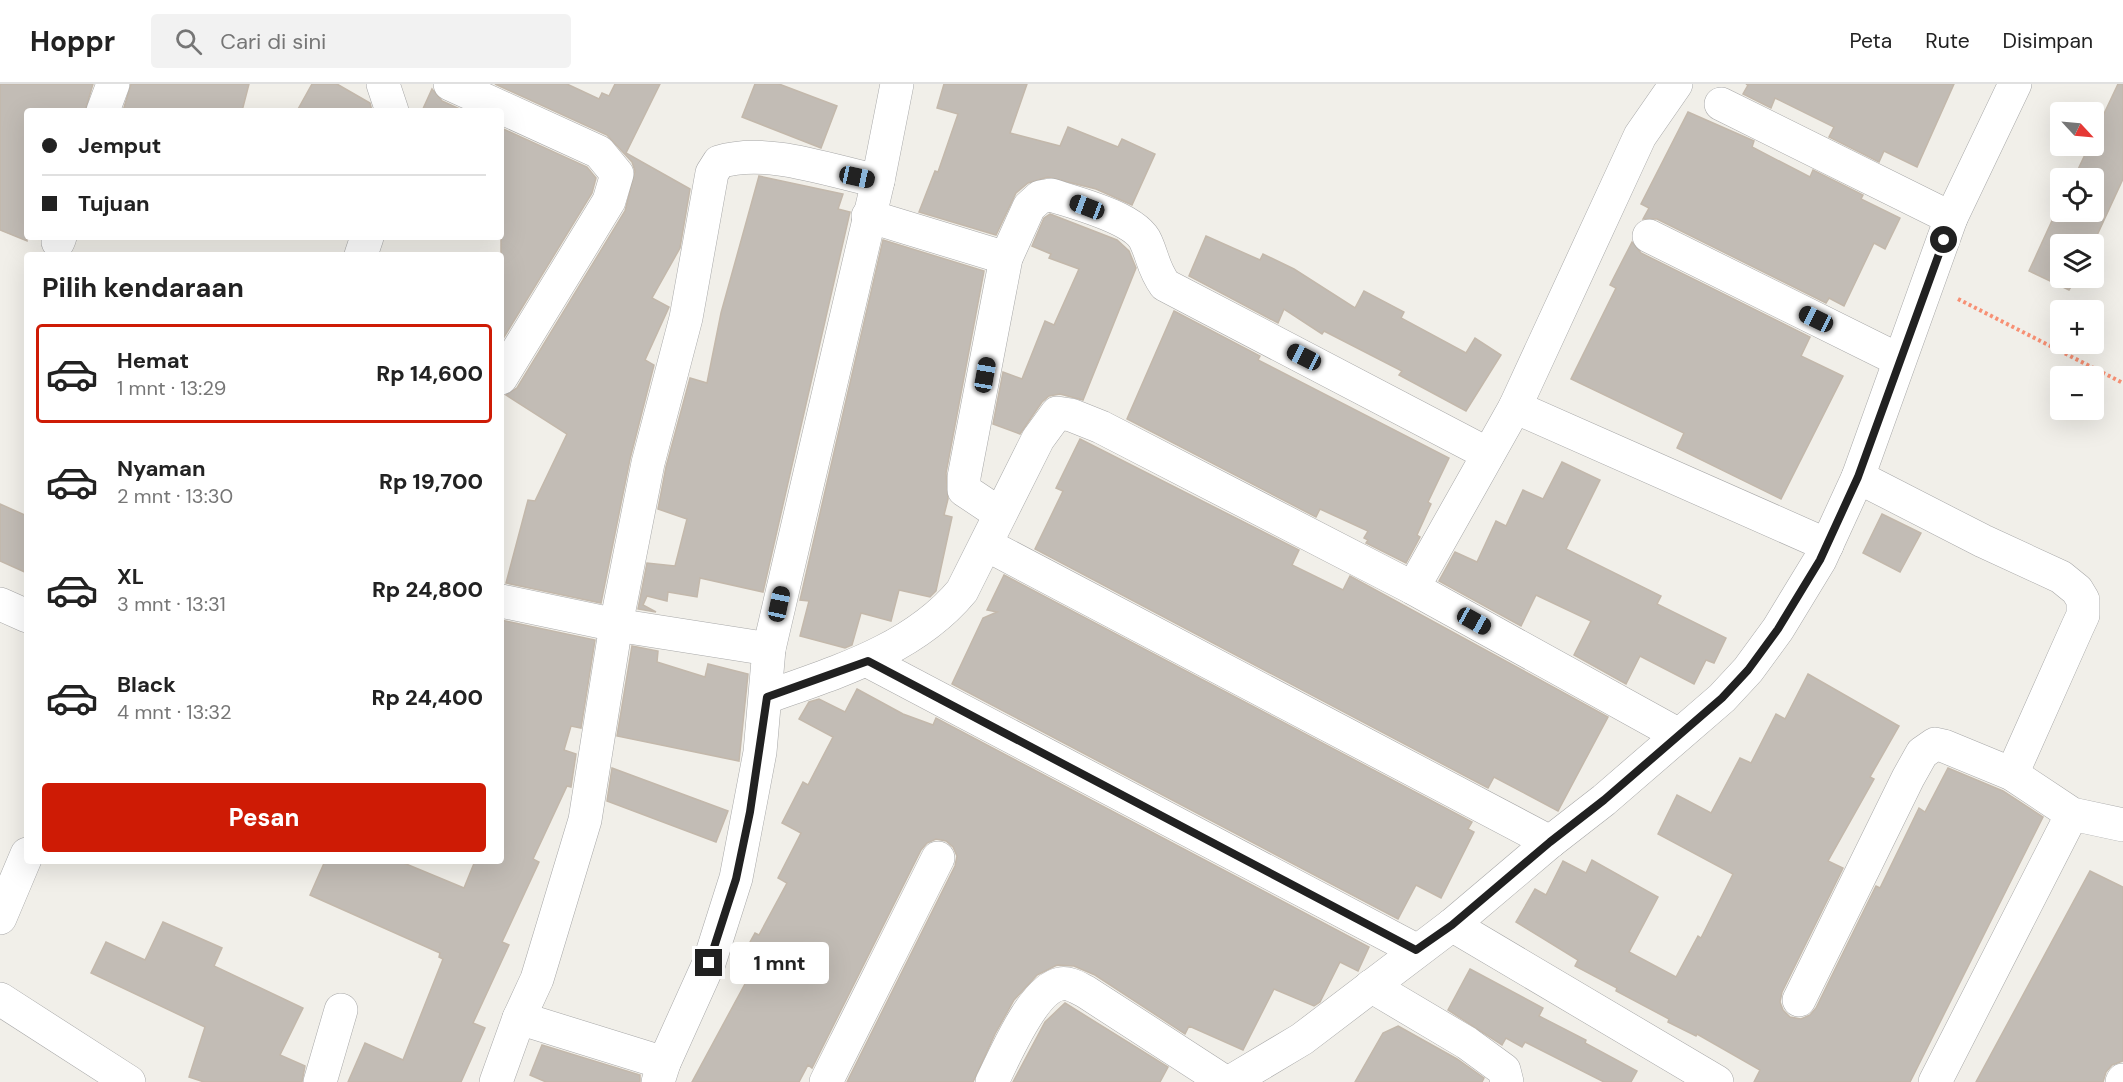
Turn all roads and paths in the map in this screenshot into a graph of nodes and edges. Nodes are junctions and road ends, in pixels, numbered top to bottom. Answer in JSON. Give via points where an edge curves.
{"nodes":[{"id":1,"x":112,"y":84,"type":"edge"},
{"id":2,"x":383,"y":84,"type":"edge"},
{"id":3,"x":450,"y":84,"type":"edge"},
{"id":4,"x":897,"y":84,"type":"edge"},
{"id":5,"x":1676,"y":84,"type":"edge"},
{"id":6,"x":2015,"y":84,"type":"edge"},
{"id":7,"x":1721,"y":104,"type":"dead end"},
{"id":8,"x":104,"y":108,"type":"edge"},
{"id":9,"x":391,"y":108,"type":"edge"},
{"id":10,"x":503,"y":108,"type":"edge"},
{"id":11,"x":504,"y":109,"type":"edge"},
{"id":12,"x":878,"y":181,"type":"junction"},
{"id":13,"x":868,"y":216,"type":"junction"},
{"id":14,"x":1951,"y":218,"type":"junction"},
{"id":15,"x":1649,"y":236,"type":"dead end"},
{"id":16,"x":1006,"y":258,"type":"junction"},
{"id":17,"x":1929,"y":285,"type":"junction"},
{"id":18,"x":1899,"y":360,"type":"junction"},
{"id":19,"x":504,"y":373,"type":"edge"},
{"id":20,"x":2123,"y":383,"type":"edge"},
{"id":21,"x":1515,"y":407,"type":"junction"},
{"id":22,"x":1488,"y":454,"type":"junction"},
{"id":23,"x":1858,"y":477,"type":"junction"},
{"id":24,"x":1000,"y":514,"type":"junction"},
{"id":25,"x":1827,"y":544,"type":"junction"},
{"id":26,"x":987,"y":545,"type":"junction"},
{"id":27,"x":1413,"y":588,"type":"junction"},
{"id":28,"x":504,"y":602,"type":"edge"},
{"id":29,"x":0,"y":604,"type":"edge"},
{"id":30,"x":24,"y":615,"type":"edge"},
{"id":31,"x":616,"y":625,"type":"junction"},
{"id":32,"x":769,"y":649,"type":"junction"},
{"id":33,"x":868,"y":661,"type":"junction"},
{"id":34,"x":767,"y":697,"type":"junction"},
{"id":35,"x":1677,"y":734,"type":"junction"},
{"id":36,"x":2012,"y":774,"type":"junction"},
{"id":37,"x":2072,"y":814,"type":"junction"},
{"id":38,"x":2123,"y":825,"type":"edge"},
{"id":39,"x":1550,"y":842,"type":"junction"},
{"id":40,"x":938,"y":858,"type":"dead end"},
{"id":41,"x":24,"y":861,"type":"edge"},
{"id":42,"x":0,"y":918,"type":"edge"},
{"id":43,"x":1452,"y":925,"type":"junction"},
{"id":44,"x":1416,"y":950,"type":"junction"},
{"id":45,"x":1371,"y":986,"type":"junction"},
{"id":46,"x":0,"y":999,"type":"edge"},
{"id":47,"x":1799,"y":1000,"type":"dead end"},
{"id":48,"x":341,"y":1010,"type":"dead end"},
{"id":49,"x":519,"y":1018,"type":"junction"},
{"id":50,"x":661,"y":1073,"type":"edge"},
{"id":51,"x":129,"y":1082,"type":"edge"},
{"id":52,"x":320,"y":1082,"type":"edge"},
{"id":53,"x":496,"y":1082,"type":"edge"},
{"id":54,"x":826,"y":1082,"type":"edge"},
{"id":55,"x":992,"y":1082,"type":"edge"},
{"id":56,"x":1225,"y":1082,"type":"edge"},
{"id":57,"x":1230,"y":1082,"type":"edge"},
{"id":58,"x":1507,"y":1082,"type":"edge"},
{"id":59,"x":1717,"y":1082,"type":"edge"},
{"id":60,"x":1935,"y":1082,"type":"edge"}],
"edges":[{"from":1,"to":8,"type":"street"},
{"from":2,"to":9,"type":"street"},
{"from":3,"to":10,"type":"street"},
{"from":4,"to":12,"type":"street"},
{"from":5,"to":21,"type":"street","via":[[1640,136]]},
{"from":6,"to":14,"type":"street"},
{"from":7,"to":14,"type":"street"},
{"from":11,"to":19,"type":"street","via":[[599,152],[617,174],[609,201]]},
{"from":12,"to":13,"type":"street"},
{"from":12,"to":31,"type":"street","via":[[761,156],[719,162],[712,173],[686,318],[648,463]]},
{"from":13,"to":16,"type":"street"},
{"from":13,"to":32,"type":"street"},
{"from":14,"to":17,"type":"street"},
{"from":15,"to":18,"type":"street"},
{"from":16,"to":22,"type":"street","via":[[1029,207],[1040,197],[1051,195],[1125,221],[1146,240],[1154,269],[1165,285]]},
{"from":16,"to":24,"type":"street","via":[[964,477],[964,490]]},
{"from":17,"to":18,"type":"street"},
{"from":17,"to":20,"type":"path"},
{"from":18,"to":23,"type":"street"},
{"from":21,"to":22,"type":"street"},
{"from":21,"to":25,"type":"street"},
{"from":22,"to":27,"type":"street"},
{"from":23,"to":25,"type":"street"},
{"from":23,"to":36,"type":"street","via":[[2061,577],[2083,600],[2083,615]]},
{"from":24,"to":26,"type":"street"},
{"from":24,"to":27,"type":"street","via":[[1038,438],[1057,413],[1071,415]]},
{"from":25,"to":35,"type":"street","via":[[1778,629],[1748,670],[1722,698]]},
{"from":26,"to":33,"type":"street","via":[[962,591],[945,611]]},
{"from":26,"to":39,"type":"street"},
{"from":27,"to":35,"type":"street"},
{"from":28,"to":31,"type":"street"},
{"from":29,"to":30,"type":"street"},
{"from":31,"to":32,"type":"street"},
{"from":31,"to":49,"type":"street","via":[[585,820],[537,979]]},
{"from":32,"to":34,"type":"street"},
{"from":33,"to":34,"type":"street"},
{"from":33,"to":44,"type":"street"},
{"from":34,"to":50,"type":"street","via":[[736,879],[709,963]]},
{"from":35,"to":39,"type":"street"},
{"from":36,"to":37,"type":"street"},
{"from":36,"to":47,"type":"street","via":[[1944,746],[1935,744],[1922,753]]},
{"from":37,"to":38,"type":"street"},
{"from":37,"to":60,"type":"street"},
{"from":39,"to":43,"type":"street"},
{"from":40,"to":54,"type":"street"},
{"from":41,"to":42,"type":"street"},
{"from":43,"to":44,"type":"street"},
{"from":43,"to":59,"type":"street"},
{"from":44,"to":45,"type":"street"},
{"from":45,"to":57,"type":"street","via":[[1302,1039]]},
{"from":45,"to":58,"type":"street","via":[[1467,1043],[1504,1070]]},
{"from":46,"to":51,"type":"street"},
{"from":48,"to":52,"type":"street"},
{"from":49,"to":50,"type":"street"},
{"from":49,"to":53,"type":"street"},
{"from":55,"to":56,"type":"street","via":[[1017,1031],[1041,997],[1060,984],[1086,992]]}]}
